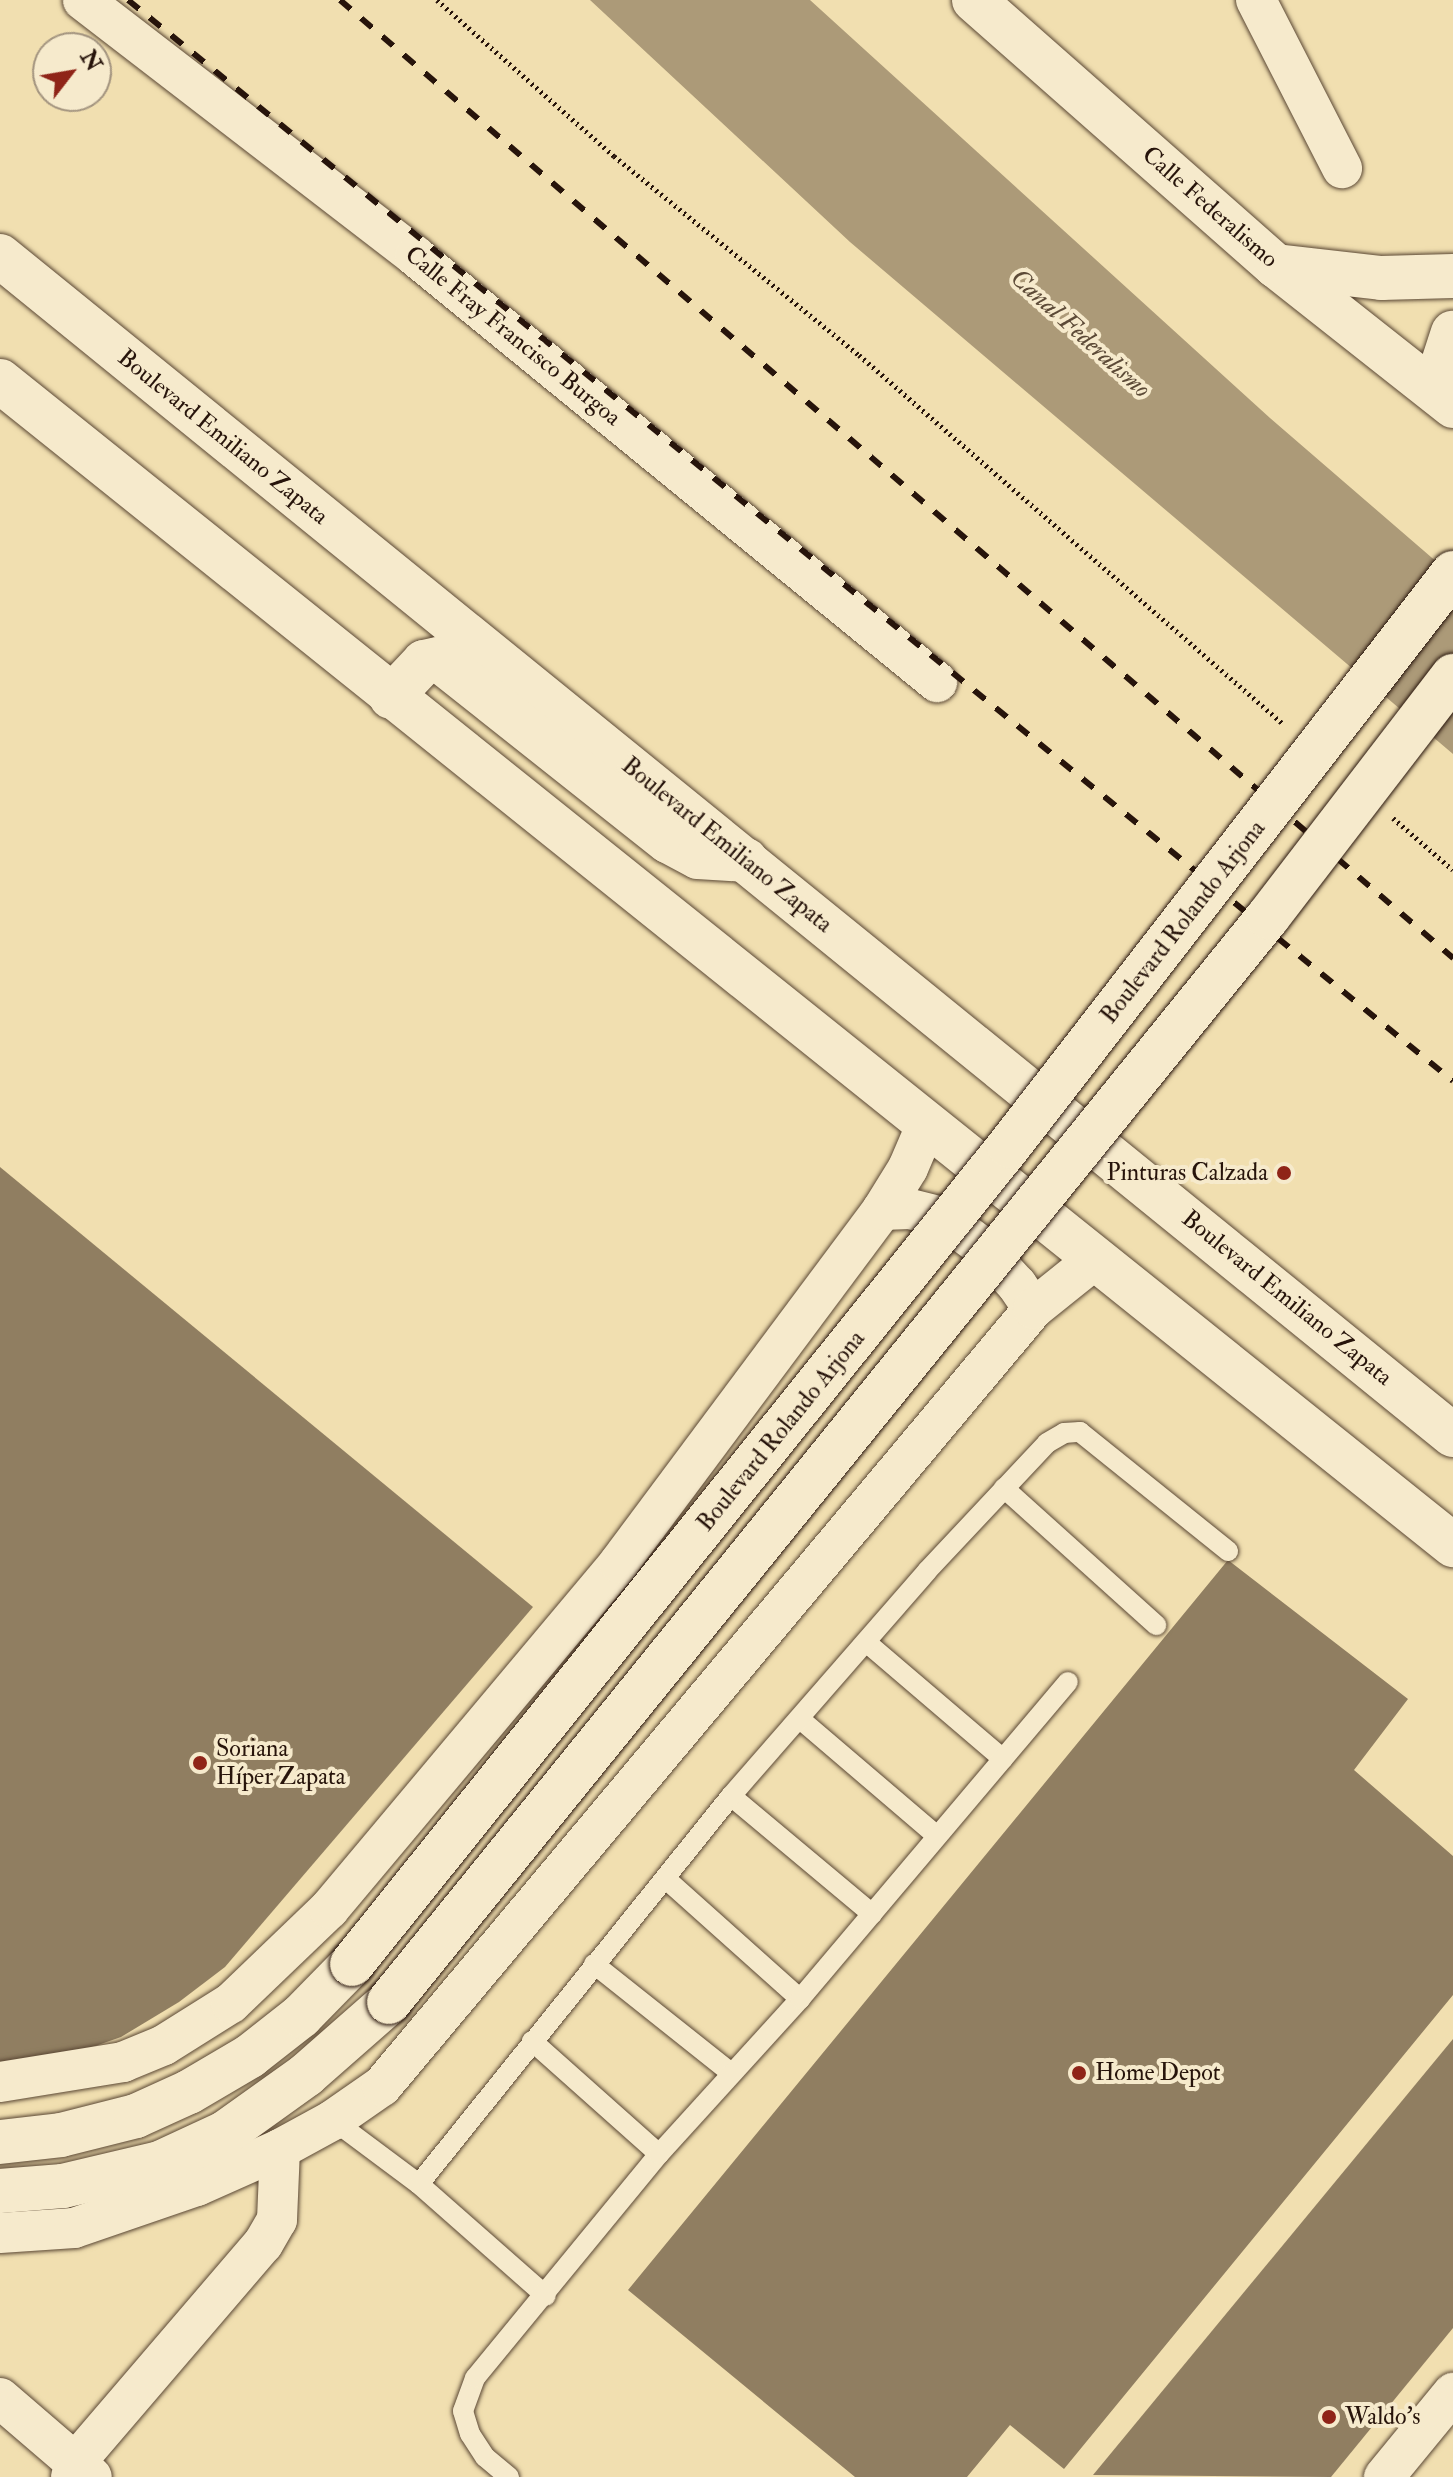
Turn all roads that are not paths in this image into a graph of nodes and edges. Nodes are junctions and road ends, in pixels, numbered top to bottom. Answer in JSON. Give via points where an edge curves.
{"nodes":[{"id":1,"x":83,"y":0,"type":"edge"},
{"id":2,"x":974,"y":0,"type":"edge"},
{"id":3,"x":1256,"y":0,"type":"edge"},
{"id":4,"x":1342,"y":168,"type":"dead end"},
{"id":5,"x":0,"y":256,"type":"edge"},
{"id":6,"x":1276,"y":266,"type":"junction"},
{"id":7,"x":1453,"y":276,"type":"edge"},
{"id":8,"x":1453,"y":333,"type":"edge"},
{"id":9,"x":0,"y":381,"type":"edge"},
{"id":10,"x":1446,"y":400,"type":"edge"},
{"id":11,"x":1453,"y":573,"type":"edge"},
{"id":12,"x":1453,"y":676,"type":"edge"},
{"id":13,"x":937,"y":682,"type":"dead end"},
{"id":14,"x":391,"y":697,"type":"junction"},
{"id":15,"x":746,"y":860,"type":"junction"},
{"id":16,"x":926,"y":1126,"type":"junction"},
{"id":17,"x":882,"y":1210,"type":"junction"},
{"id":18,"x":1094,"y":1260,"type":"junction"},
{"id":19,"x":1033,"y":1309,"type":"junction"},
{"id":20,"x":1453,"y":1435,"type":"edge"},
{"id":21,"x":1004,"y":1488,"type":"junction"},
{"id":22,"x":1453,"y":1545,"type":"edge"},
{"id":23,"x":1228,"y":1551,"type":"dead end"},
{"id":24,"x":1156,"y":1625,"type":"dead end"},
{"id":25,"x":866,"y":1642,"type":"junction"},
{"id":26,"x":1068,"y":1682,"type":"dead end"},
{"id":27,"x":800,"y":1719,"type":"junction"},
{"id":28,"x":1003,"y":1759,"type":"junction"},
{"id":29,"x":731,"y":1796,"type":"junction"},
{"id":30,"x":937,"y":1836,"type":"junction"},
{"id":31,"x":666,"y":1879,"type":"junction"},
{"id":32,"x":872,"y":1914,"type":"junction"},
{"id":33,"x":594,"y":1964,"type":"junction"},
{"id":34,"x":800,"y":1999,"type":"junction"},
{"id":35,"x":532,"y":2041,"type":"junction"},
{"id":36,"x":731,"y":2073,"type":"junction"},
{"id":37,"x":0,"y":2082,"type":"edge"},
{"id":38,"x":333,"y":2120,"type":"junction"},
{"id":39,"x":0,"y":2142,"type":"edge"},
{"id":40,"x":280,"y":2149,"type":"junction"},
{"id":41,"x":659,"y":2154,"type":"junction"},
{"id":42,"x":419,"y":2184,"type":"junction"},
{"id":43,"x":0,"y":2191,"type":"edge"},
{"id":44,"x":0,"y":2233,"type":"edge"},
{"id":45,"x":546,"y":2296,"type":"junction"},
{"id":46,"x":1453,"y":2393,"type":"edge"},
{"id":47,"x":0,"y":2398,"type":"edge"},
{"id":48,"x":79,"y":2472,"type":"edge"},
{"id":49,"x":509,"y":2477,"type":"edge"},
{"id":50,"x":1384,"y":2477,"type":"edge"}],
"edges":[{"from":1,"to":13,"type":"street","name":"Calle Fray Francisco Burgoa","via":[[415,256]]},
{"from":2,"to":6,"type":"main road","name":"Calle Federalismo"},
{"from":3,"to":4,"type":"street"},
{"from":5,"to":15,"type":"main road","name":"Boulevard Emiliano Zapata"},
{"from":6,"to":7,"type":"main road","via":[[1381,278]]},
{"from":6,"to":10,"type":"main road","name":"Calle Federalismo"},
{"from":8,"to":10,"type":"main road","via":[[1442,366]]},
{"from":9,"to":14,"type":"main road"},
{"from":11,"to":39,"type":"main road","name":"Boulevard Rolando Arjona","bridge":true,"via":[[1009,1146],[352,1964],[301,2016],[250,2056],[189,2092],[136,2116],[61,2135]]},
{"from":12,"to":43,"type":"main road","bridge":true,"via":[[1268,917],[389,2002],[306,2075],[225,2133],[160,2163],[63,2186]]},
{"from":14,"to":15,"type":"main road","via":[[424,662],[438,659],[668,841],[698,857]]},
{"from":14,"to":16,"type":"main road"},
{"from":15,"to":20,"type":"main road","name":"Boulevard Emiliano Zapata"},
{"from":16,"to":17,"type":"street"},
{"from":16,"to":18,"type":"main road"},
{"from":17,"to":19,"type":"street","via":[[910,1209],[942,1217],[981,1246]]},
{"from":17,"to":37,"type":"street","via":[[619,1563],[329,1909],[279,1960],[231,2003],[164,2045],[123,2062]]},
{"from":18,"to":19,"type":"street"},
{"from":18,"to":22,"type":"main road"},
{"from":19,"to":38,"type":"street","via":[[412,2054],[382,2086]]},
{"from":21,"to":23,"type":"lane","via":[[1047,1443],[1064,1433],[1080,1432]]},
{"from":21,"to":24,"type":"lane"},
{"from":21,"to":25,"type":"lane"},
{"from":25,"to":27,"type":"lane"},
{"from":25,"to":28,"type":"lane"},
{"from":26,"to":28,"type":"lane"},
{"from":27,"to":29,"type":"lane"},
{"from":27,"to":30,"type":"lane"},
{"from":28,"to":30,"type":"lane"},
{"from":29,"to":31,"type":"lane"},
{"from":29,"to":32,"type":"lane"},
{"from":30,"to":32,"type":"lane"},
{"from":31,"to":33,"type":"lane"},
{"from":31,"to":34,"type":"lane"},
{"from":32,"to":34,"type":"lane"},
{"from":33,"to":35,"type":"lane"},
{"from":33,"to":36,"type":"lane"},
{"from":34,"to":36,"type":"lane"},
{"from":35,"to":41,"type":"lane"},
{"from":35,"to":42,"type":"lane"},
{"from":36,"to":41,"type":"lane"},
{"from":38,"to":40,"type":"street"},
{"from":38,"to":42,"type":"lane"},
{"from":40,"to":44,"type":"street","via":[[74,2228]]},
{"from":40,"to":48,"type":"street","via":[[279,2211],[263,2244]]},
{"from":41,"to":45,"type":"lane"},
{"from":42,"to":45,"type":"lane"},
{"from":45,"to":49,"type":"lane","via":[[475,2378],[463,2411],[485,2457]]},
{"from":46,"to":50,"type":"street"},
{"from":47,"to":48,"type":"street"}]}
